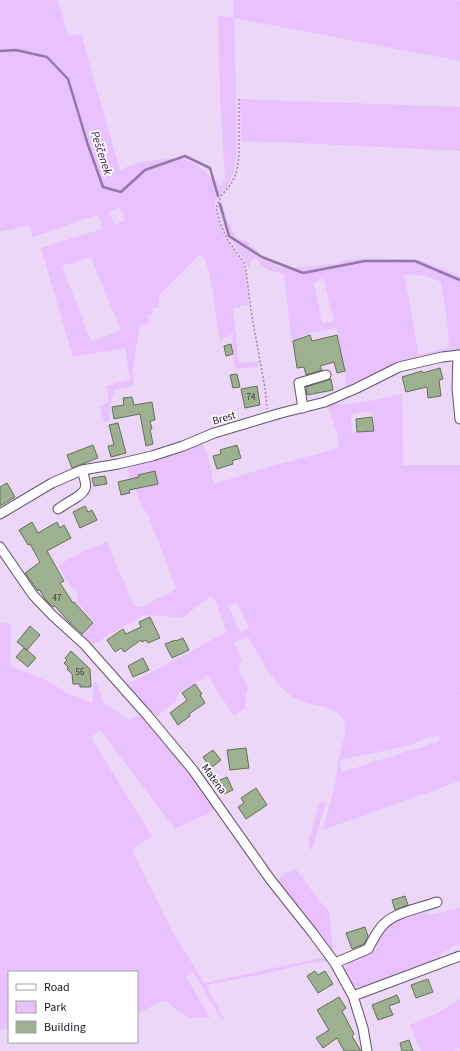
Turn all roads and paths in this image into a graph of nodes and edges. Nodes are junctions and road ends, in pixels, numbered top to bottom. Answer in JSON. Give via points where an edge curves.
{"nodes":[{"id":1,"x":239,"y":99,"type":"dead end"},
{"id":2,"x":459,"y":355,"type":"edge"},
{"id":3,"x":326,"y":375,"type":"dead end"},
{"id":4,"x":303,"y":408,"type":"junction"},
{"id":5,"x":264,"y":418,"type":"junction"},
{"id":6,"x":460,"y":420,"type":"edge"},
{"id":7,"x":82,"y":470,"type":"junction"},
{"id":8,"x":58,"y":509,"type":"dead end"},
{"id":9,"x":0,"y":514,"type":"edge"},
{"id":10,"x":0,"y":547,"type":"edge"},
{"id":11,"x":437,"y":902,"type":"dead end"},
{"id":12,"x":460,"y":956,"type":"edge"},
{"id":13,"x":335,"y":963,"type":"junction"},
{"id":14,"x":352,"y":996,"type":"junction"},
{"id":15,"x":367,"y":1051,"type":"edge"}],
"edges":[{"from":1,"to":5,"type":"path","via":[[237,169],[216,208],[224,232],[244,263],[246,271],[266,400],[267,410]]},
{"from":2,"to":4,"type":"street","name":"Brest","via":[[399,367],[325,402]]},
{"from":2,"to":6,"type":"street","via":[[457,388]]},
{"from":3,"to":4,"type":"street","via":[[299,383]]},
{"from":4,"to":5,"type":"street","name":"Brest"},
{"from":5,"to":7,"type":"street","name":"Brest","via":[[152,456]]},
{"from":7,"to":8,"type":"street","via":[[86,488],[83,493]]},
{"from":7,"to":9,"type":"street","name":"Brest","via":[[52,483]]},
{"from":10,"to":13,"type":"street","name":"Matena","via":[[33,595],[85,645],[193,770],[270,879]]},
{"from":11,"to":13,"type":"street","via":[[397,915],[385,923],[368,949]]},
{"from":12,"to":14,"type":"street"},
{"from":13,"to":14,"type":"street","name":"Matena"},
{"from":14,"to":15,"type":"street","name":"Matena","via":[[363,1028]]}]}
